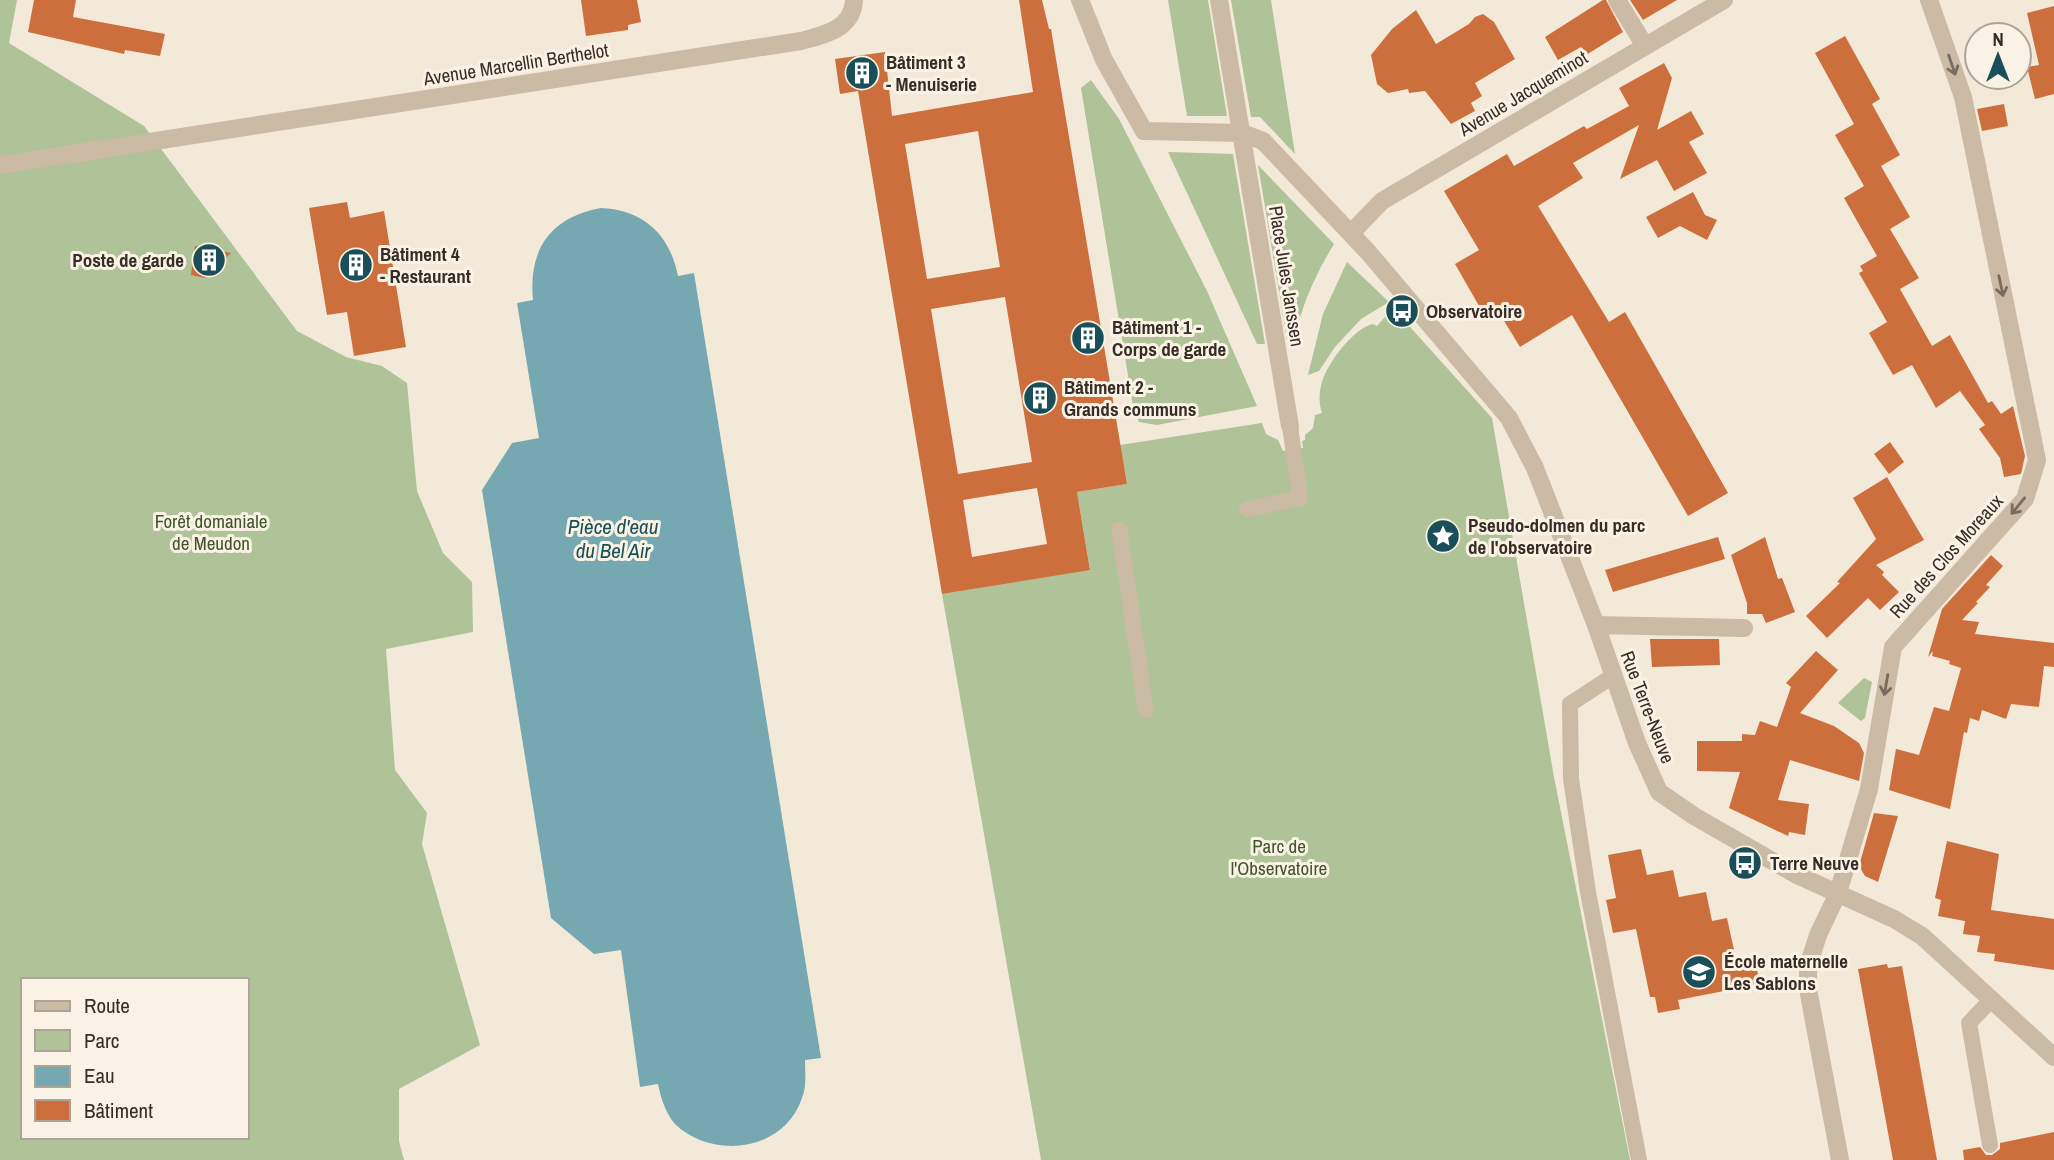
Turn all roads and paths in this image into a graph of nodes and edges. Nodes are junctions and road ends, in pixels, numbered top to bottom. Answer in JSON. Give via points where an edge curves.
{"nodes":[{"id":1,"x":854,"y":0,"type":"edge"},
{"id":2,"x":1080,"y":0,"type":"edge"},
{"id":3,"x":1219,"y":0,"type":"edge"},
{"id":4,"x":1617,"y":0,"type":"edge"},
{"id":5,"x":1724,"y":0,"type":"edge"},
{"id":6,"x":1929,"y":0,"type":"edge"},
{"id":7,"x":1645,"y":46,"type":"junction"},
{"id":8,"x":1242,"y":133,"type":"junction"},
{"id":9,"x":0,"y":165,"type":"edge"},
{"id":10,"x":1351,"y":233,"type":"junction"},
{"id":11,"x":1290,"y":426,"type":"joint"},
{"id":12,"x":1247,"y":509,"type":"dead end"},
{"id":13,"x":1119,"y":529,"type":"dead end"},
{"id":14,"x":1595,"y":625,"type":"junction"},
{"id":15,"x":1744,"y":628,"type":"dead end"},
{"id":16,"x":1613,"y":676,"type":"junction"},
{"id":17,"x":1146,"y":710,"type":"dead end"},
{"id":18,"x":1838,"y":893,"type":"junction"},
{"id":19,"x":1991,"y":1000,"type":"junction"},
{"id":20,"x":2054,"y":1057,"type":"edge"},
{"id":21,"x":1990,"y":1145,"type":"dead end"},
{"id":22,"x":1639,"y":1160,"type":"edge"},
{"id":23,"x":1840,"y":1160,"type":"edge"}],
"edges":[{"from":1,"to":9,"type":"street","name":"Avenue Marcellin Berthelot","via":[[846,23],[826,35],[801,41]]},
{"from":2,"to":8,"type":"street","name":"Place Jules Janssen","via":[[1104,60],[1143,131]]},
{"from":3,"to":8,"type":"street"},
{"from":4,"to":7,"type":"street"},
{"from":5,"to":7,"type":"street","name":"Avenue Jacqueminot"},
{"from":6,"to":18,"type":"street","name":"Rue des Clos Moreaux","one_way":true,"via":[[1963,97],[2037,460],[2025,499],[1893,647],[1869,789]]},
{"from":7,"to":10,"type":"street","name":"Avenue Jacqueminot","via":[[1382,201]]},
{"from":8,"to":10,"type":"street","name":"Place Jules Janssen","via":[[1263,141]]},
{"from":8,"to":11,"type":"street","name":"Place Jules Janssen"},
{"from":10,"to":14,"type":"street","name":"Rue Terre-Neuve","via":[[1509,418],[1535,468]]},
{"from":11,"to":12,"type":"lane","via":[[1300,498]]},
{"from":13,"to":17,"type":"lane"},
{"from":14,"to":15,"type":"street"},
{"from":14,"to":16,"type":"street","name":"Rue Terre-Neuve"},
{"from":16,"to":18,"type":"street","name":"Rue Terre-Neuve","via":[[1659,792],[1763,856]]},
{"from":16,"to":22,"type":"lane","via":[[1570,704],[1571,779]]},
{"from":18,"to":19,"type":"street","name":"Rue Terre-Neuve","via":[[1922,936]]},
{"from":18,"to":23,"type":"street","name":"Rue des Clos Moreaux","via":[[1818,935],[1808,989]]},
{"from":19,"to":20,"type":"street","name":"Rue Terre-Neuve"},
{"from":19,"to":21,"type":"lane","via":[[1969,1023]]}]}
